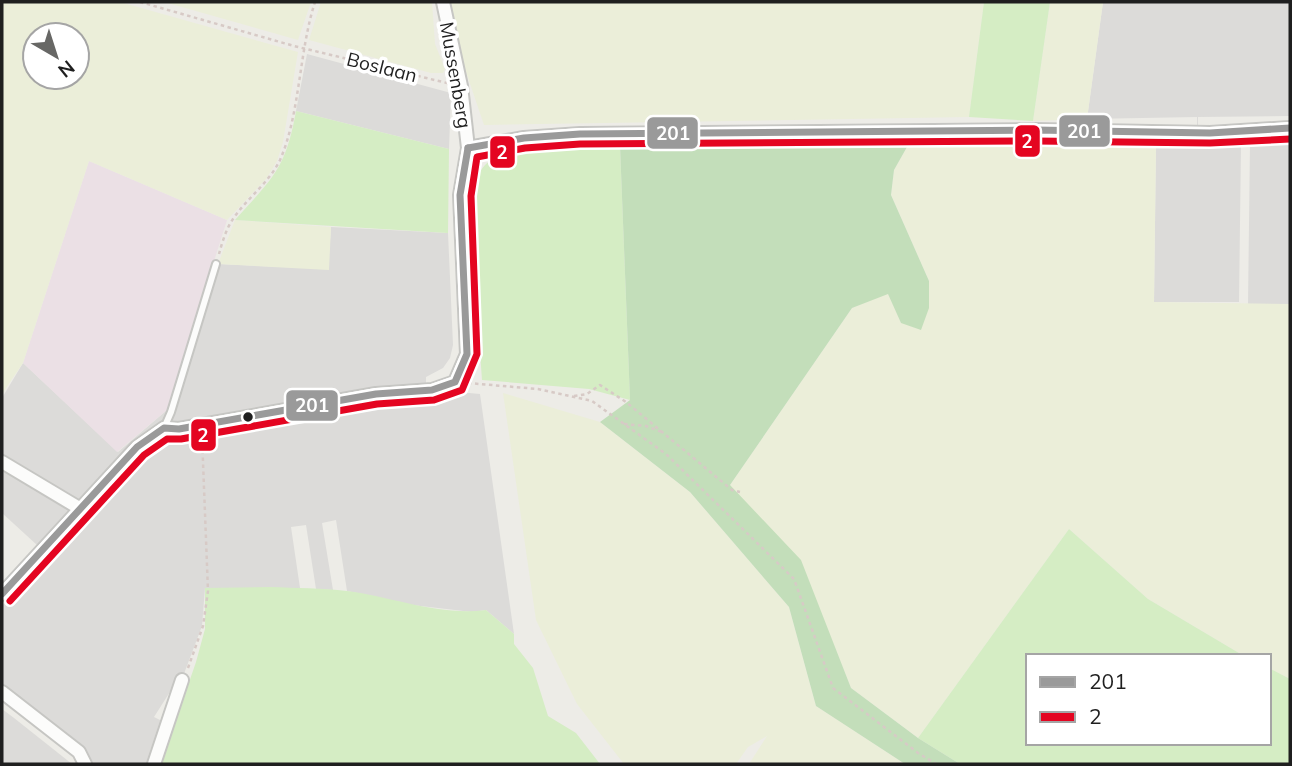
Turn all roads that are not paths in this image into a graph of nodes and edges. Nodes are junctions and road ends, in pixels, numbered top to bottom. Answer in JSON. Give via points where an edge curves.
{"nodes":[{"id":1,"x":443,"y":2,"type":"edge"},
{"id":2,"x":1290,"y":128,"type":"edge"},
{"id":3,"x":468,"y":148,"type":"junction"},
{"id":4,"x":216,"y":264,"type":"road end"},
{"id":5,"x":164,"y":428,"type":"junction"},
{"id":6,"x":2,"y":462,"type":"edge"},
{"id":7,"x":79,"y":508,"type":"junction"},
{"id":8,"x":2,"y":594,"type":"edge"},
{"id":9,"x":182,"y":680,"type":"road end"},
{"id":10,"x":2,"y":692,"type":"edge"},
{"id":11,"x":85,"y":764,"type":"edge"},
{"id":12,"x":154,"y":764,"type":"edge"}],
"edges":[{"from":1,"to":3,"type":"street","name":"Mussenberg","via":[[461,86]]},
{"from":2,"to":3,"type":"street","via":[[1210,133],[580,134]]},
{"from":3,"to":5,"type":"street","name":"Mussenberg","via":[[460,195],[467,354],[455,382],[432,390],[376,394]]},
{"from":4,"to":5,"type":"lane"},
{"from":5,"to":7,"type":"street","via":[[136,447]]},
{"from":6,"to":7,"type":"street"},
{"from":7,"to":8,"type":"street"},
{"from":9,"to":12,"type":"street"},
{"from":10,"to":11,"type":"street","via":[[79,752]]}]}
